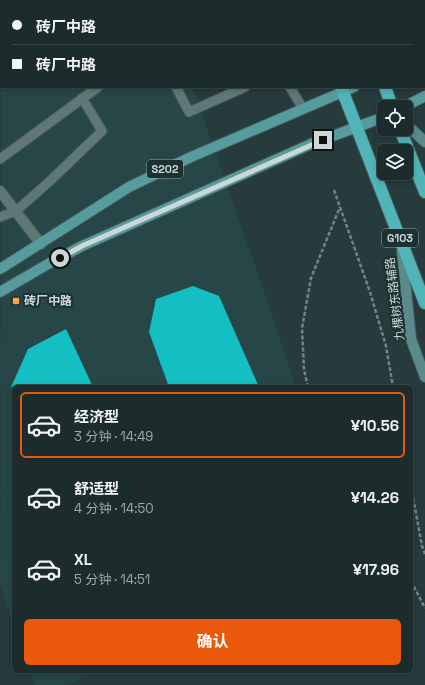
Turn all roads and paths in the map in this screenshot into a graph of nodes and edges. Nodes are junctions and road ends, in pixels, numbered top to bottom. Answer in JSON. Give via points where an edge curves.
{"nodes":[{"id":1,"x":97,"y":88,"type":"edge"},
{"id":2,"x":177,"y":88,"type":"edge"},
{"id":3,"x":242,"y":88,"type":"edge"},
{"id":4,"x":291,"y":88,"type":"edge"},
{"id":5,"x":385,"y":88,"type":"edge"},
{"id":6,"x":341,"y":89,"type":"edge"},
{"id":7,"x":425,"y":96,"type":"edge"},
{"id":8,"x":82,"y":98,"type":"junction"},
{"id":9,"x":390,"y":100,"type":"edge"},
{"id":10,"x":413,"y":102,"type":"edge"},
{"id":11,"x":303,"y":109,"type":"junction"},
{"id":12,"x":377,"y":119,"type":"edge"},
{"id":13,"x":357,"y":128,"type":"junction"},
{"id":14,"x":413,"y":131,"type":"edge"},
{"id":15,"x":403,"y":136,"type":"edge"},
{"id":16,"x":425,"y":142,"type":"edge"},
{"id":17,"x":0,"y":159,"type":"edge"},
{"id":18,"x":334,"y":190,"type":"dead end"},
{"id":19,"x":0,"y":191,"type":"edge"},
{"id":20,"x":425,"y":192,"type":"edge"},
{"id":21,"x":340,"y":206,"type":"junction"},
{"id":22,"x":16,"y":211,"type":"junction"},
{"id":23,"x":0,"y":217,"type":"edge"},
{"id":24,"x":401,"y":239,"type":"junction"},
{"id":25,"x":40,"y":244,"type":"junction"},
{"id":26,"x":0,"y":269,"type":"edge"},
{"id":27,"x":0,"y":292,"type":"edge"},
{"id":28,"x":425,"y":303,"type":"edge"},
{"id":29,"x":425,"y":377,"type":"edge"},
{"id":30,"x":308,"y":385,"type":"edge"},
{"id":31,"x":394,"y":385,"type":"edge"},
{"id":32,"x":413,"y":497,"type":"edge"},
{"id":33,"x":425,"y":554,"type":"edge"},
{"id":34,"x":413,"y":585,"type":"edge"},
{"id":35,"x":425,"y":608,"type":"edge"}],
"edges":[{"from":1,"to":8,"type":"lane"},
{"from":2,"to":3,"type":"lane","via":[[189,112]]},
{"from":4,"to":11,"type":"lane"},
{"from":5,"to":9,"type":"highway"},
{"from":6,"to":11,"type":"main road","number":"S202"},
{"from":6,"to":13,"type":"highway","number":"G103"},
{"from":7,"to":10,"type":"main road"},
{"from":8,"to":17,"type":"lane"},
{"from":8,"to":22,"type":"lane","via":[[102,131]]},
{"from":11,"to":25,"type":"main road","number":"S202","via":[[191,157],[129,187]]},
{"from":12,"to":13,"type":"main road"},
{"from":13,"to":24,"type":"highway","number":"G103"},
{"from":13,"to":27,"type":"main road","via":[[311,144],[82,246]]},
{"from":14,"to":16,"type":"street"},
{"from":15,"to":20,"type":"highway"},
{"from":18,"to":21,"type":"path"},
{"from":19,"to":22,"type":"street"},
{"from":21,"to":30,"type":"path","via":[[311,278],[302,328],[304,370]]},
{"from":21,"to":31,"type":"path","via":[[370,292],[384,339]]},
{"from":22,"to":23,"type":"lane"},
{"from":22,"to":25,"type":"street"},
{"from":24,"to":28,"type":"highway","number":"G103"},
{"from":24,"to":29,"type":"street","name":"九棵树东路辅路","via":[[411,339]]},
{"from":25,"to":26,"type":"main road","number":"S202"},
{"from":32,"to":33,"type":"path"},
{"from":34,"to":35,"type":"path"}]}
